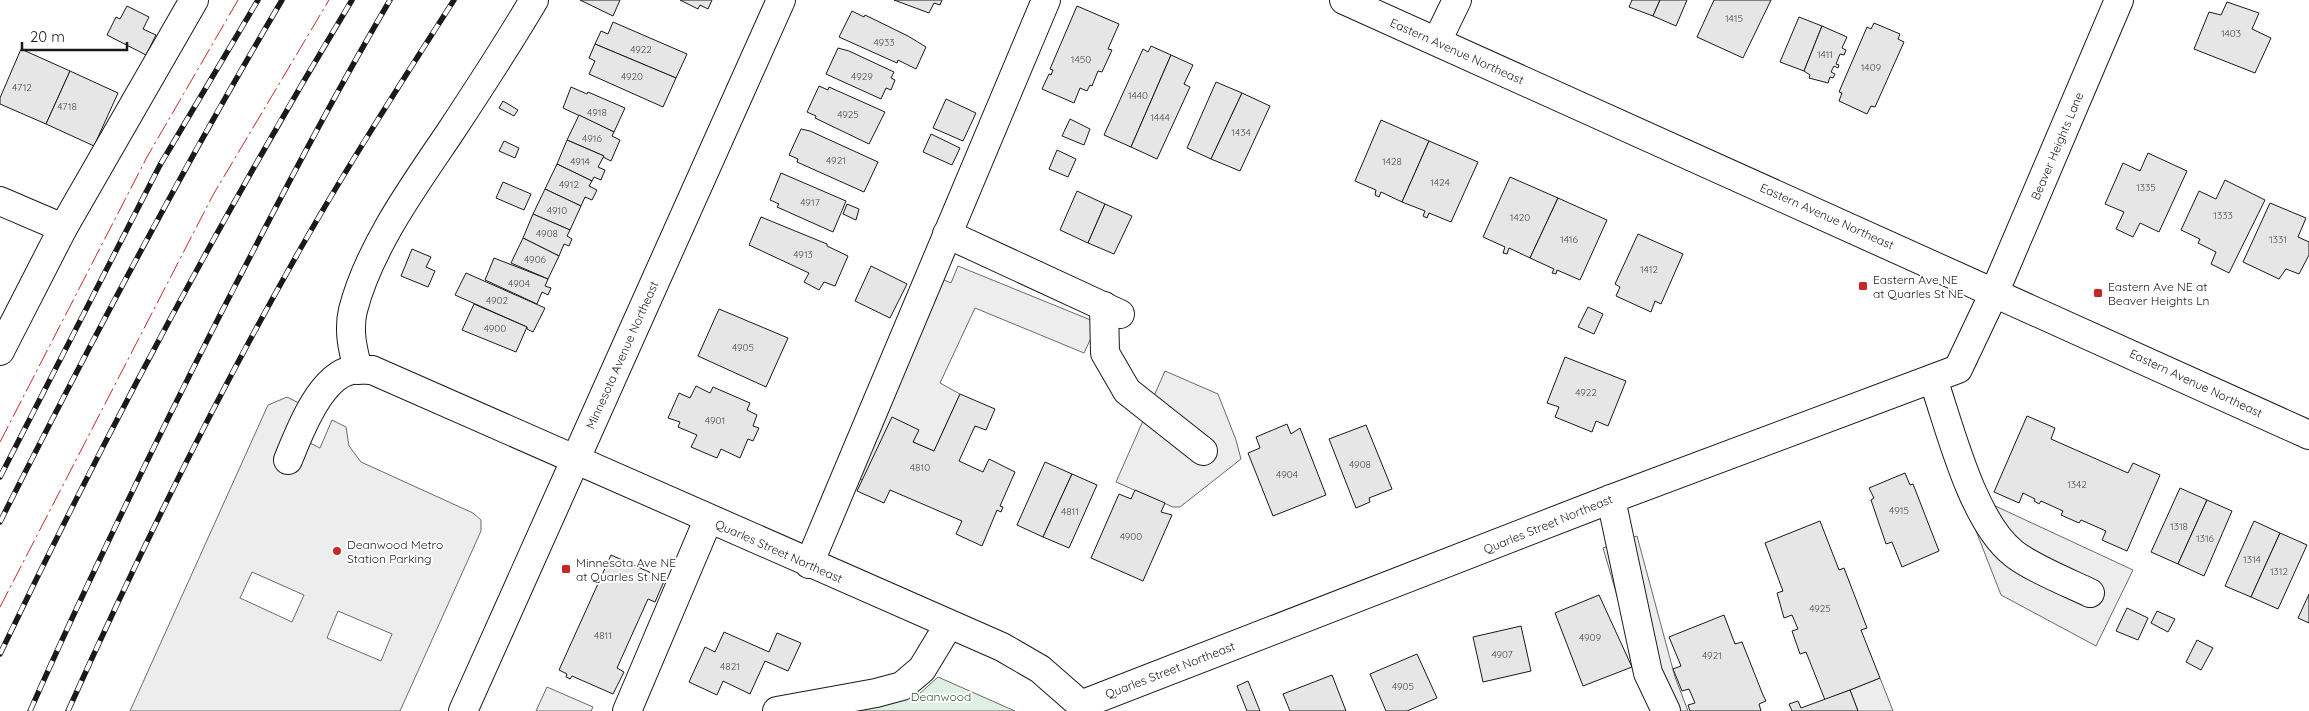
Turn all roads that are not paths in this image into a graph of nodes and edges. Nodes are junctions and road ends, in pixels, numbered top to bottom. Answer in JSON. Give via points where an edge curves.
{"nodes":[{"id":1,"x":194,"y":0,"type":"edge"},
{"id":2,"x":534,"y":0,"type":"edge"},
{"id":3,"x":781,"y":0,"type":"edge"},
{"id":4,"x":1046,"y":0,"type":"edge"},
{"id":5,"x":1344,"y":0,"type":"edge"},
{"id":6,"x":1457,"y":0,"type":"edge"},
{"id":7,"x":2119,"y":0,"type":"edge"},
{"id":8,"x":1437,"y":41,"type":"junction"},
{"id":9,"x":0,"y":201,"type":"edge"},
{"id":10,"x":62,"y":228,"type":"junction"},
{"id":11,"x":948,"y":234,"type":"junction"},
{"id":12,"x":1995,"y":292,"type":"junction"},
{"id":13,"x":0,"y":350,"type":"edge"},
{"id":14,"x":358,"y":370,"type":"junction"},
{"id":15,"x":1933,"y":379,"type":"junction"},
{"id":16,"x":2309,"y":435,"type":"edge"},
{"id":17,"x":1203,"y":451,"type":"dead end"},
{"id":18,"x":288,"y":460,"type":"dead end"},
{"id":19,"x":575,"y":460,"type":"junction"},
{"id":20,"x":1612,"y":499,"type":"junction"},
{"id":21,"x":708,"y":520,"type":"junction"},
{"id":22,"x":809,"y":564,"type":"junction"},
{"id":23,"x":2090,"y":594,"type":"dead end"},
{"id":24,"x":948,"y":626,"type":"junction"},
{"id":25,"x":1085,"y":707,"type":"edge"},
{"id":26,"x":463,"y":711,"type":"edge"},
{"id":27,"x":627,"y":711,"type":"edge"},
{"id":28,"x":776,"y":711,"type":"edge"},
{"id":29,"x":1666,"y":711,"type":"edge"}],
"edges":[{"from":1,"to":10,"type":"street"},
{"from":2,"to":14,"type":"street","via":[[496,64],[388,228],[353,311],[350,337]]},
{"from":3,"to":19,"type":"street","name":"Minnesota Avenue Northeast"},
{"from":4,"to":11,"type":"street"},
{"from":5,"to":8,"type":"street","name":"Eastern Avenue Northeast"},
{"from":6,"to":8,"type":"street"},
{"from":7,"to":12,"type":"street","name":"Beaver Heights Lane"},
{"from":8,"to":12,"type":"street","name":"Eastern Avenue Northeast"},
{"from":9,"to":10,"type":"street"},
{"from":10,"to":13,"type":"street"},
{"from":11,"to":17,"type":"street","via":[[1112,310],[1105,353],[1127,391]]},
{"from":11,"to":22,"type":"street"},
{"from":12,"to":15,"type":"street","name":"Quarles Street Northeast","via":[[1958,369]]},
{"from":12,"to":16,"type":"street","name":"Eastern Avenue Northeast"},
{"from":14,"to":18,"type":"street","via":[[340,376],[309,409]]},
{"from":14,"to":19,"type":"street","name":"Quarles Street Northeast","via":[[372,370],[395,379]]},
{"from":15,"to":20,"type":"street","name":"Quarles Street Northeast"},
{"from":15,"to":23,"type":"street","via":[[1965,472],[1988,525],[2014,554]]},
{"from":19,"to":21,"type":"street","name":"Quarles Street Northeast"},
{"from":19,"to":26,"type":"street","name":"Minnesota Avenue Northeast"},
{"from":20,"to":25,"type":"street","name":"Quarles Street Northeast"},
{"from":20,"to":29,"type":"street","via":[[1648,673]]},
{"from":21,"to":22,"type":"street","name":"Quarles Street Northeast"},
{"from":21,"to":27,"type":"street"},
{"from":22,"to":24,"type":"street","name":"Quarles Street Northeast"},
{"from":24,"to":25,"type":"street","name":"Quarles Street Northeast","via":[[1028,661]]},
{"from":24,"to":28,"type":"street","via":[[922,669],[902,686]]}]}
